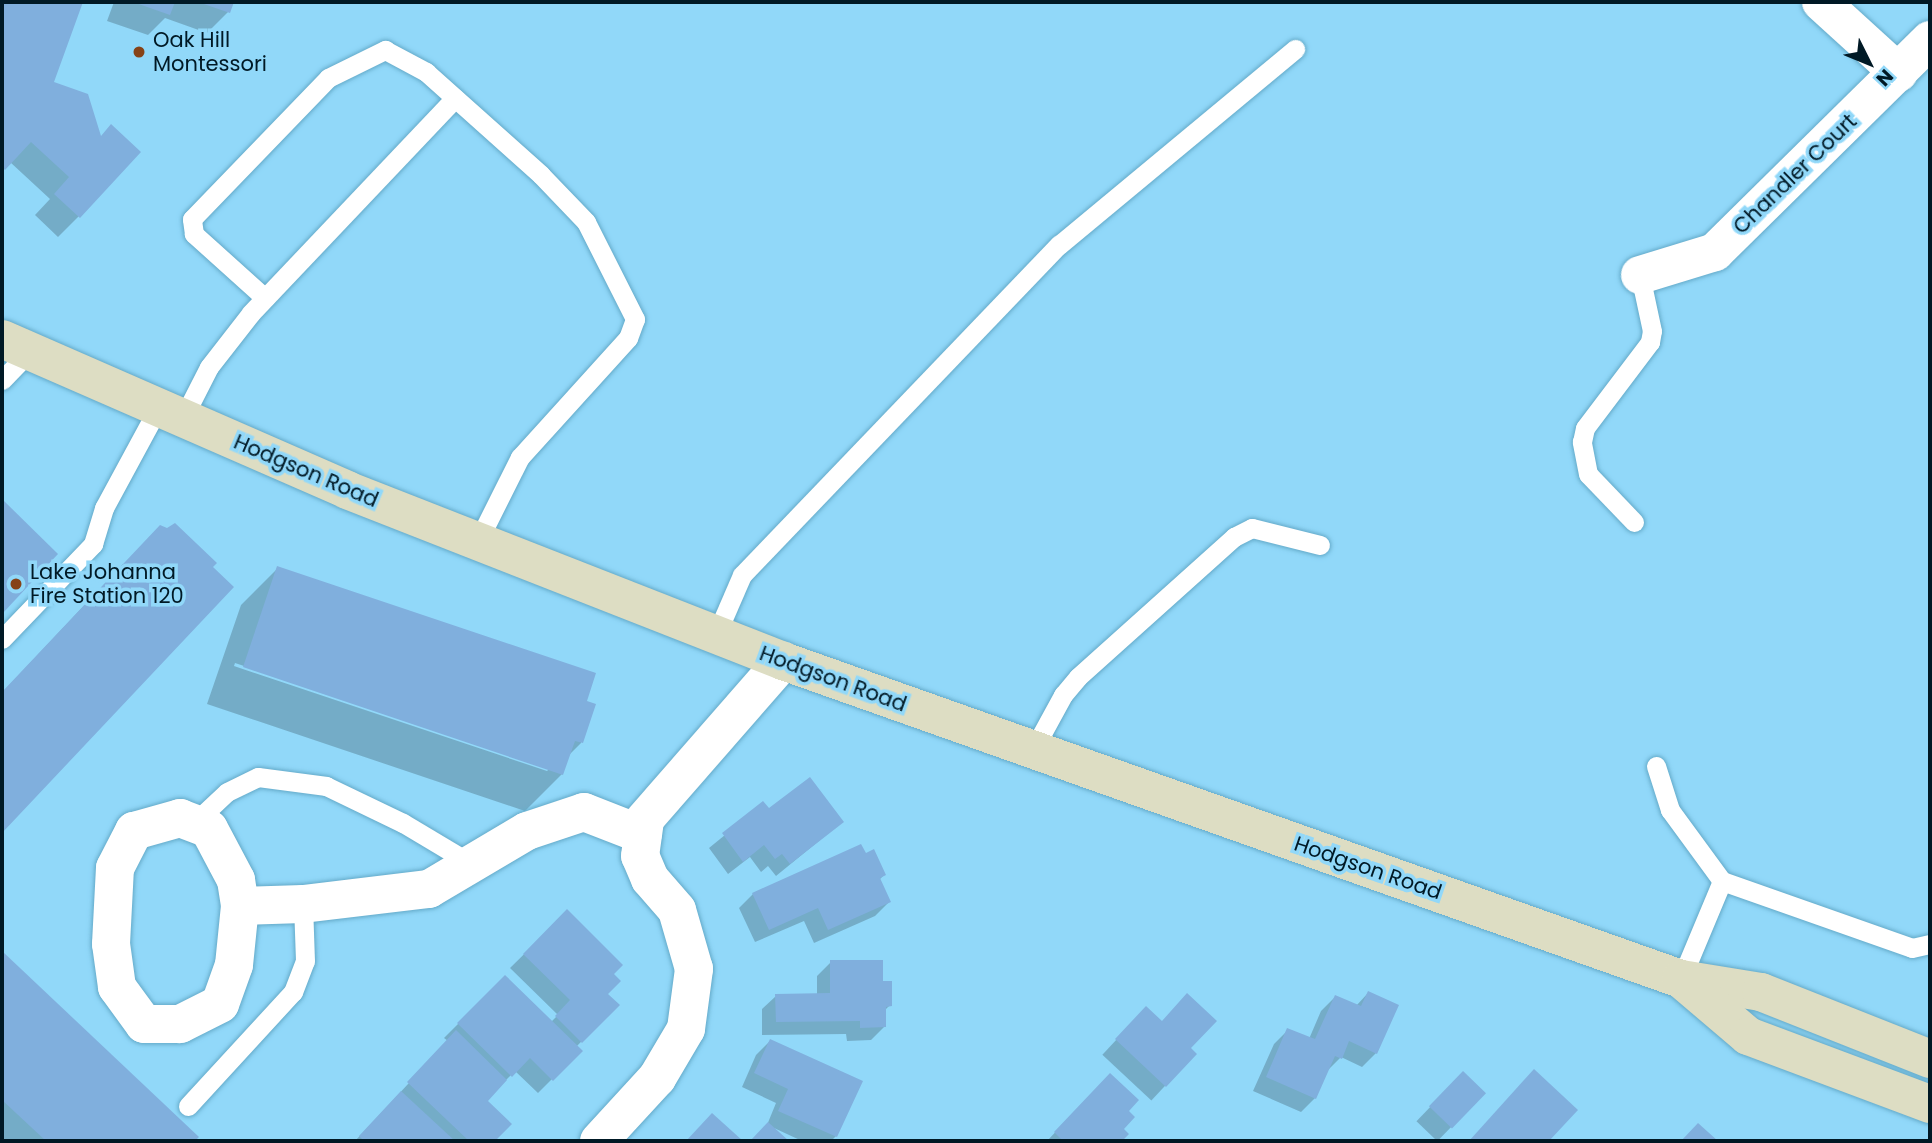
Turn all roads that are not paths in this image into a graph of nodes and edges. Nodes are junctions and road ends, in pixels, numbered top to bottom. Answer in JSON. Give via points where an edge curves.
{"nodes":[{"id":1,"x":1821,"y":2,"type":"edge"},
{"id":2,"x":1930,"y":40,"type":"edge"},
{"id":3,"x":1295,"y":49,"type":"dead end"},
{"id":4,"x":1899,"y":73,"type":"junction"},
{"id":5,"x":455,"y":98,"type":"junction"},
{"id":6,"x":1640,"y":275,"type":"joint"},
{"id":7,"x":265,"y":298,"type":"junction"},
{"id":8,"x":16,"y":345,"type":"edge"},
{"id":9,"x":2,"y":380,"type":"edge"},
{"id":10,"x":171,"y":413,"type":"junction"},
{"id":11,"x":1634,"y":522,"type":"dead end"},
{"id":12,"x":477,"y":543,"type":"junction"},
{"id":13,"x":1320,"y":545,"type":"dead end"},
{"id":14,"x":716,"y":635,"type":"junction"},
{"id":15,"x":2,"y":639,"type":"edge"},
{"id":16,"x":783,"y":661,"type":"junction"},
{"id":17,"x":1033,"y":750,"type":"junction"},
{"id":18,"x":1656,"y":766,"type":"dead end"},
{"id":19,"x":194,"y":823,"type":"junction"},
{"id":20,"x":643,"y":835,"type":"junction"},
{"id":21,"x":470,"y":863,"type":"junction"},
{"id":22,"x":1722,"y":881,"type":"junction"},
{"id":23,"x":303,"y":904,"type":"junction"},
{"id":24,"x":240,"y":906,"type":"junction"},
{"id":25,"x":1930,"y":944,"type":"edge"},
{"id":26,"x":1681,"y":979,"type":"junction"},
{"id":27,"x":1930,"y":1059,"type":"edge"},
{"id":28,"x":1930,"y":1104,"type":"edge"},
{"id":29,"x":188,"y":1106,"type":"dead end"},
{"id":30,"x":599,"y":1141,"type":"edge"}],
"edges":[{"from":1,"to":4,"type":"street"},
{"from":2,"to":4,"type":"street","name":"Chandler Court"},
{"from":3,"to":14,"type":"lane","via":[[1059,245],[742,575]]},
{"from":4,"to":6,"type":"street","name":"Chandler Court","via":[[1715,252]]},
{"from":5,"to":7,"type":"lane"},
{"from":5,"to":7,"type":"lane","via":[[426,72],[385,50],[328,78],[192,219],[194,234]]},
{"from":5,"to":12,"type":"lane","via":[[586,222],[635,319],[628,338],[520,457]]},
{"from":6,"to":11,"type":"lane","via":[[1652,331],[1650,342],[1585,428],[1582,442],[1588,474]]},
{"from":7,"to":10,"type":"lane"},
{"from":8,"to":9,"type":"lane"},
{"from":8,"to":10,"type":"main road","name":"Hodgson Road"},
{"from":10,"to":12,"type":"main road","name":"Hodgson Road"},
{"from":10,"to":15,"type":"lane","via":[[104,508],[93,544]]},
{"from":12,"to":14,"type":"main road","name":"Hodgson Road"},
{"from":13,"to":17,"type":"lane","via":[[1252,528],[1234,537],[1078,677]]},
{"from":14,"to":16,"type":"main road","name":"Hodgson Road"},
{"from":16,"to":17,"type":"main road","name":"Hodgson Road"},
{"from":16,"to":20,"type":"street","via":[[645,819]]},
{"from":17,"to":26,"type":"main road","name":"Hodgson Road"},
{"from":18,"to":22,"type":"lane","via":[[1670,810]]},
{"from":19,"to":21,"type":"lane","via":[[227,792],[257,777],[326,786],[403,823]]},
{"from":19,"to":24,"type":"street","via":[[209,829],[236,880]]},
{"from":19,"to":24,"type":"street","via":[[180,818],[134,831],[115,868],[111,944],[117,987],[144,1024],[180,1024],[220,1004],[234,965]]},
{"from":20,"to":21,"type":"street","via":[[584,812],[527,831]]},
{"from":20,"to":30,"type":"street","via":[[640,856],[650,878],[677,910],[694,969],[686,1029],[657,1078]]},
{"from":21,"to":23,"type":"street","via":[[429,889]]},
{"from":22,"to":25,"type":"lane","via":[[1912,948]]},
{"from":22,"to":26,"type":"lane"},
{"from":23,"to":24,"type":"street"},
{"from":23,"to":29,"type":"lane","via":[[305,961],[293,992]]},
{"from":26,"to":27,"type":"main road","name":"Hodgson Road","via":[[1761,992]]},
{"from":26,"to":28,"type":"main road","name":"Hodgson Road","via":[[1748,1036]]}]}
